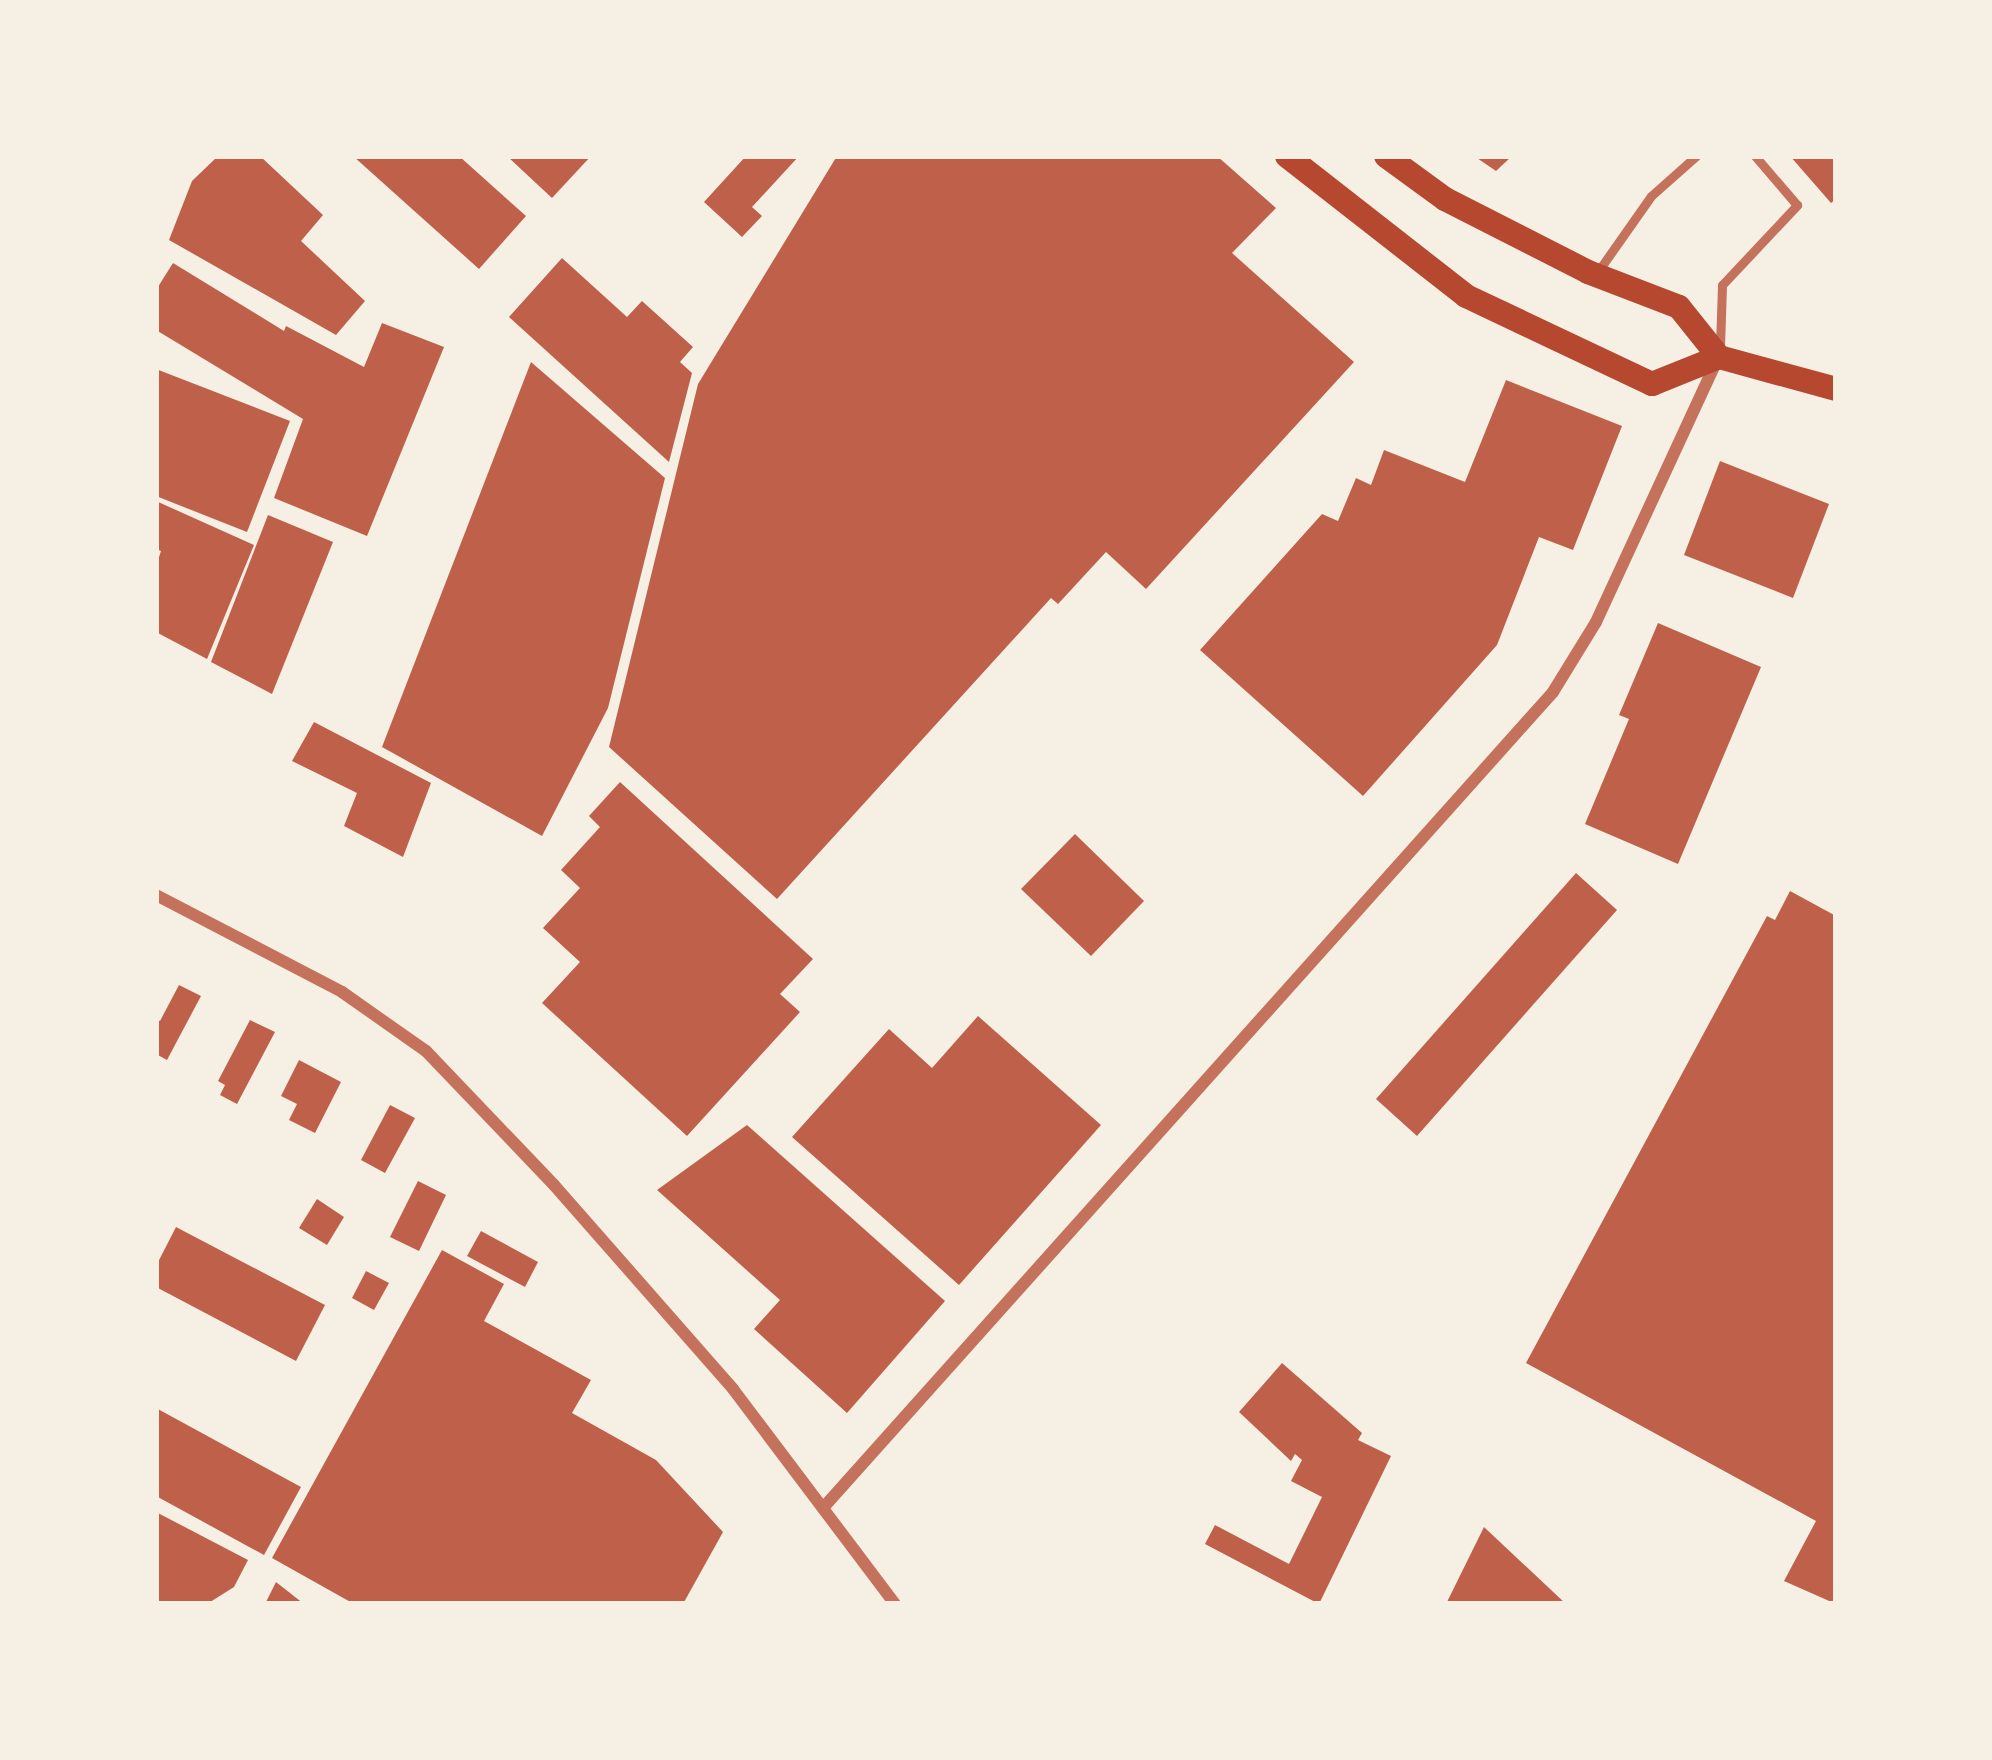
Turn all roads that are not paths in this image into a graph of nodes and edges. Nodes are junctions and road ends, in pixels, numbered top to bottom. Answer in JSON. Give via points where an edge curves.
{"nodes":[{"id":1,"x":1287,"y":156,"type":"edge"},
{"id":2,"x":1386,"y":156,"type":"edge"},
{"id":3,"x":1696,"y":156,"type":"edge"},
{"id":4,"x":1755,"y":156,"type":"edge"},
{"id":5,"x":1596,"y":274,"type":"junction"},
{"id":6,"x":1719,"y":356,"type":"junction"},
{"id":7,"x":1835,"y":385,"type":"edge"},
{"id":8,"x":156,"y":895,"type":"edge"},
{"id":9,"x":823,"y":1508,"type":"junction"},
{"id":10,"x":895,"y":1604,"type":"edge"}],
"edges":[{"from":1,"to":6,"type":"main road","via":[[1466,296],[1652,384]]},
{"from":2,"to":5,"type":"main road","via":[[1444,199]]},
{"from":3,"to":5,"type":"lane","via":[[1652,196]]},
{"from":4,"to":6,"type":"lane","via":[[1797,205],[1722,285]]},
{"from":5,"to":6,"type":"main road","via":[[1679,307]]},
{"from":6,"to":7,"type":"main road"},
{"from":6,"to":9,"type":"street","via":[[1596,622],[1553,692]]},
{"from":8,"to":9,"type":"street","via":[[342,992],[426,1051],[718,1372]]},
{"from":9,"to":10,"type":"street"}]}
